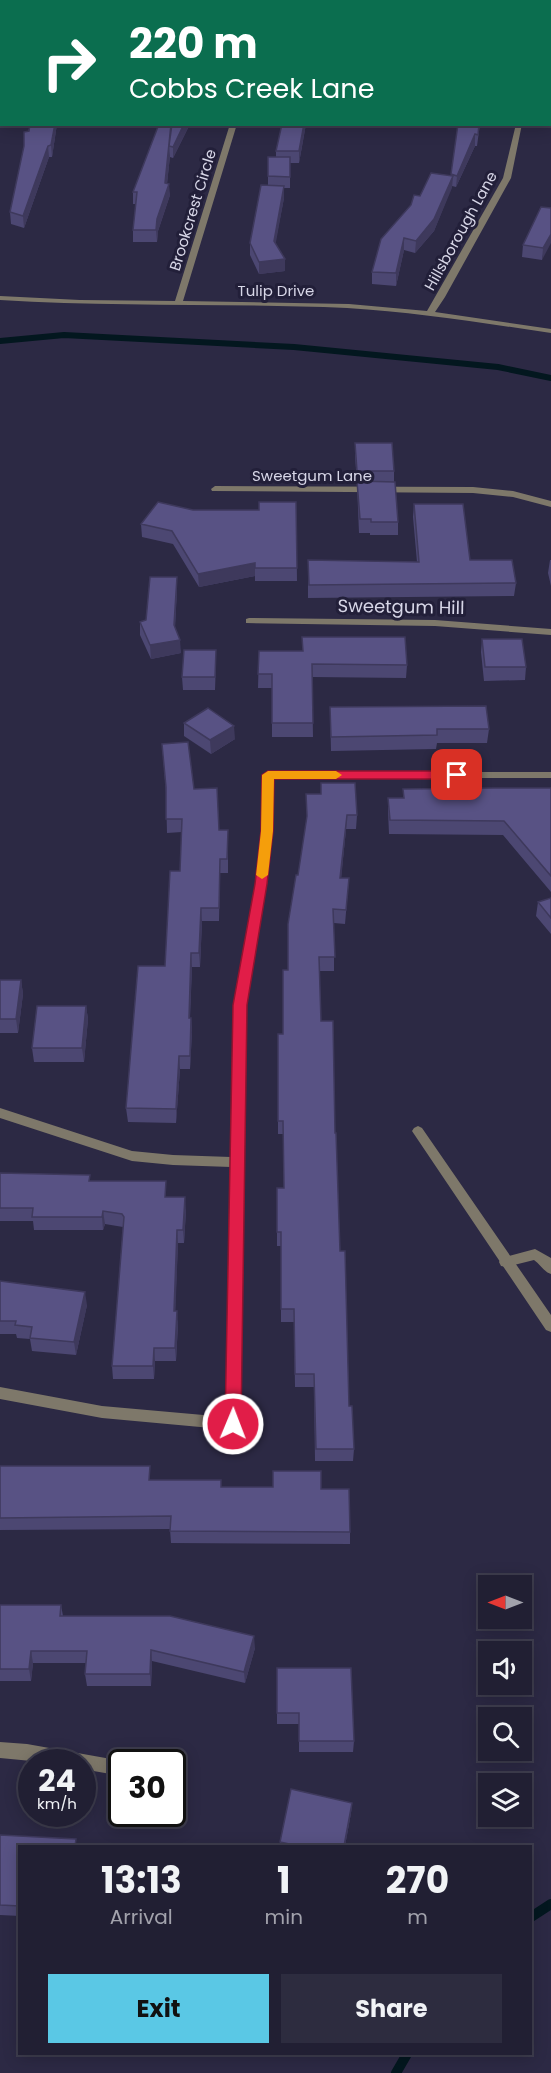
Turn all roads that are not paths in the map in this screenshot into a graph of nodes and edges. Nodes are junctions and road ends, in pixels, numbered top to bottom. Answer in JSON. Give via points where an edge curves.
{"nodes":[{"id":1,"x":233,"y":126,"type":"edge"},
{"id":2,"x":519,"y":126,"type":"edge"},
{"id":3,"x":0,"y":298,"type":"edge"},
{"id":4,"x":178,"y":304,"type":"junction"},
{"id":5,"x":430,"y":313,"type":"junction"},
{"id":6,"x":551,"y":331,"type":"edge"},
{"id":7,"x":215,"y":489,"type":"dead end"},
{"id":8,"x":551,"y":504,"type":"edge"},
{"id":9,"x":249,"y":621,"type":"dead end"},
{"id":10,"x":551,"y":632,"type":"edge"},
{"id":11,"x":551,"y":775,"type":"edge"},
{"id":12,"x":0,"y":1113,"type":"edge"},
{"id":13,"x":418,"y":1131,"type":"dead end"},
{"id":14,"x":238,"y":1162,"type":"junction"},
{"id":15,"x":506,"y":1262,"type":"junction"},
{"id":16,"x":551,"y":1269,"type":"edge"},
{"id":17,"x":551,"y":1326,"type":"edge"},
{"id":18,"x":0,"y":1393,"type":"edge"},
{"id":19,"x":0,"y":1749,"type":"edge"},
{"id":20,"x":108,"y":1766,"type":"edge"}],
"edges":[{"from":1,"to":4,"type":"street","name":"Brookcrest Circle"},
{"from":2,"to":5,"type":"street","name":"Hillsborough Lane","via":[[507,178]]},
{"from":3,"to":4,"type":"street","name":"Tulip Drive"},
{"from":4,"to":5,"type":"street","name":"Tulip Drive","via":[[320,304]]},
{"from":5,"to":6,"type":"street","name":"Tulip Drive"},
{"from":7,"to":8,"type":"street","name":"Sweetgum Lane","via":[[474,490],[513,494]]},
{"from":9,"to":10,"type":"street","name":"Sweetgum Hill","via":[[435,623]]},
{"from":11,"to":14,"type":"street","via":[[268,775],[262,873],[240,1005]]},
{"from":12,"to":14,"type":"street","via":[[132,1156]]},
{"from":13,"to":15,"type":"street"},
{"from":14,"to":18,"type":"street","via":[[233,1424],[102,1412]]},
{"from":15,"to":16,"type":"street","via":[[535,1254]]},
{"from":15,"to":17,"type":"street"},
{"from":19,"to":20,"type":"street"}]}
